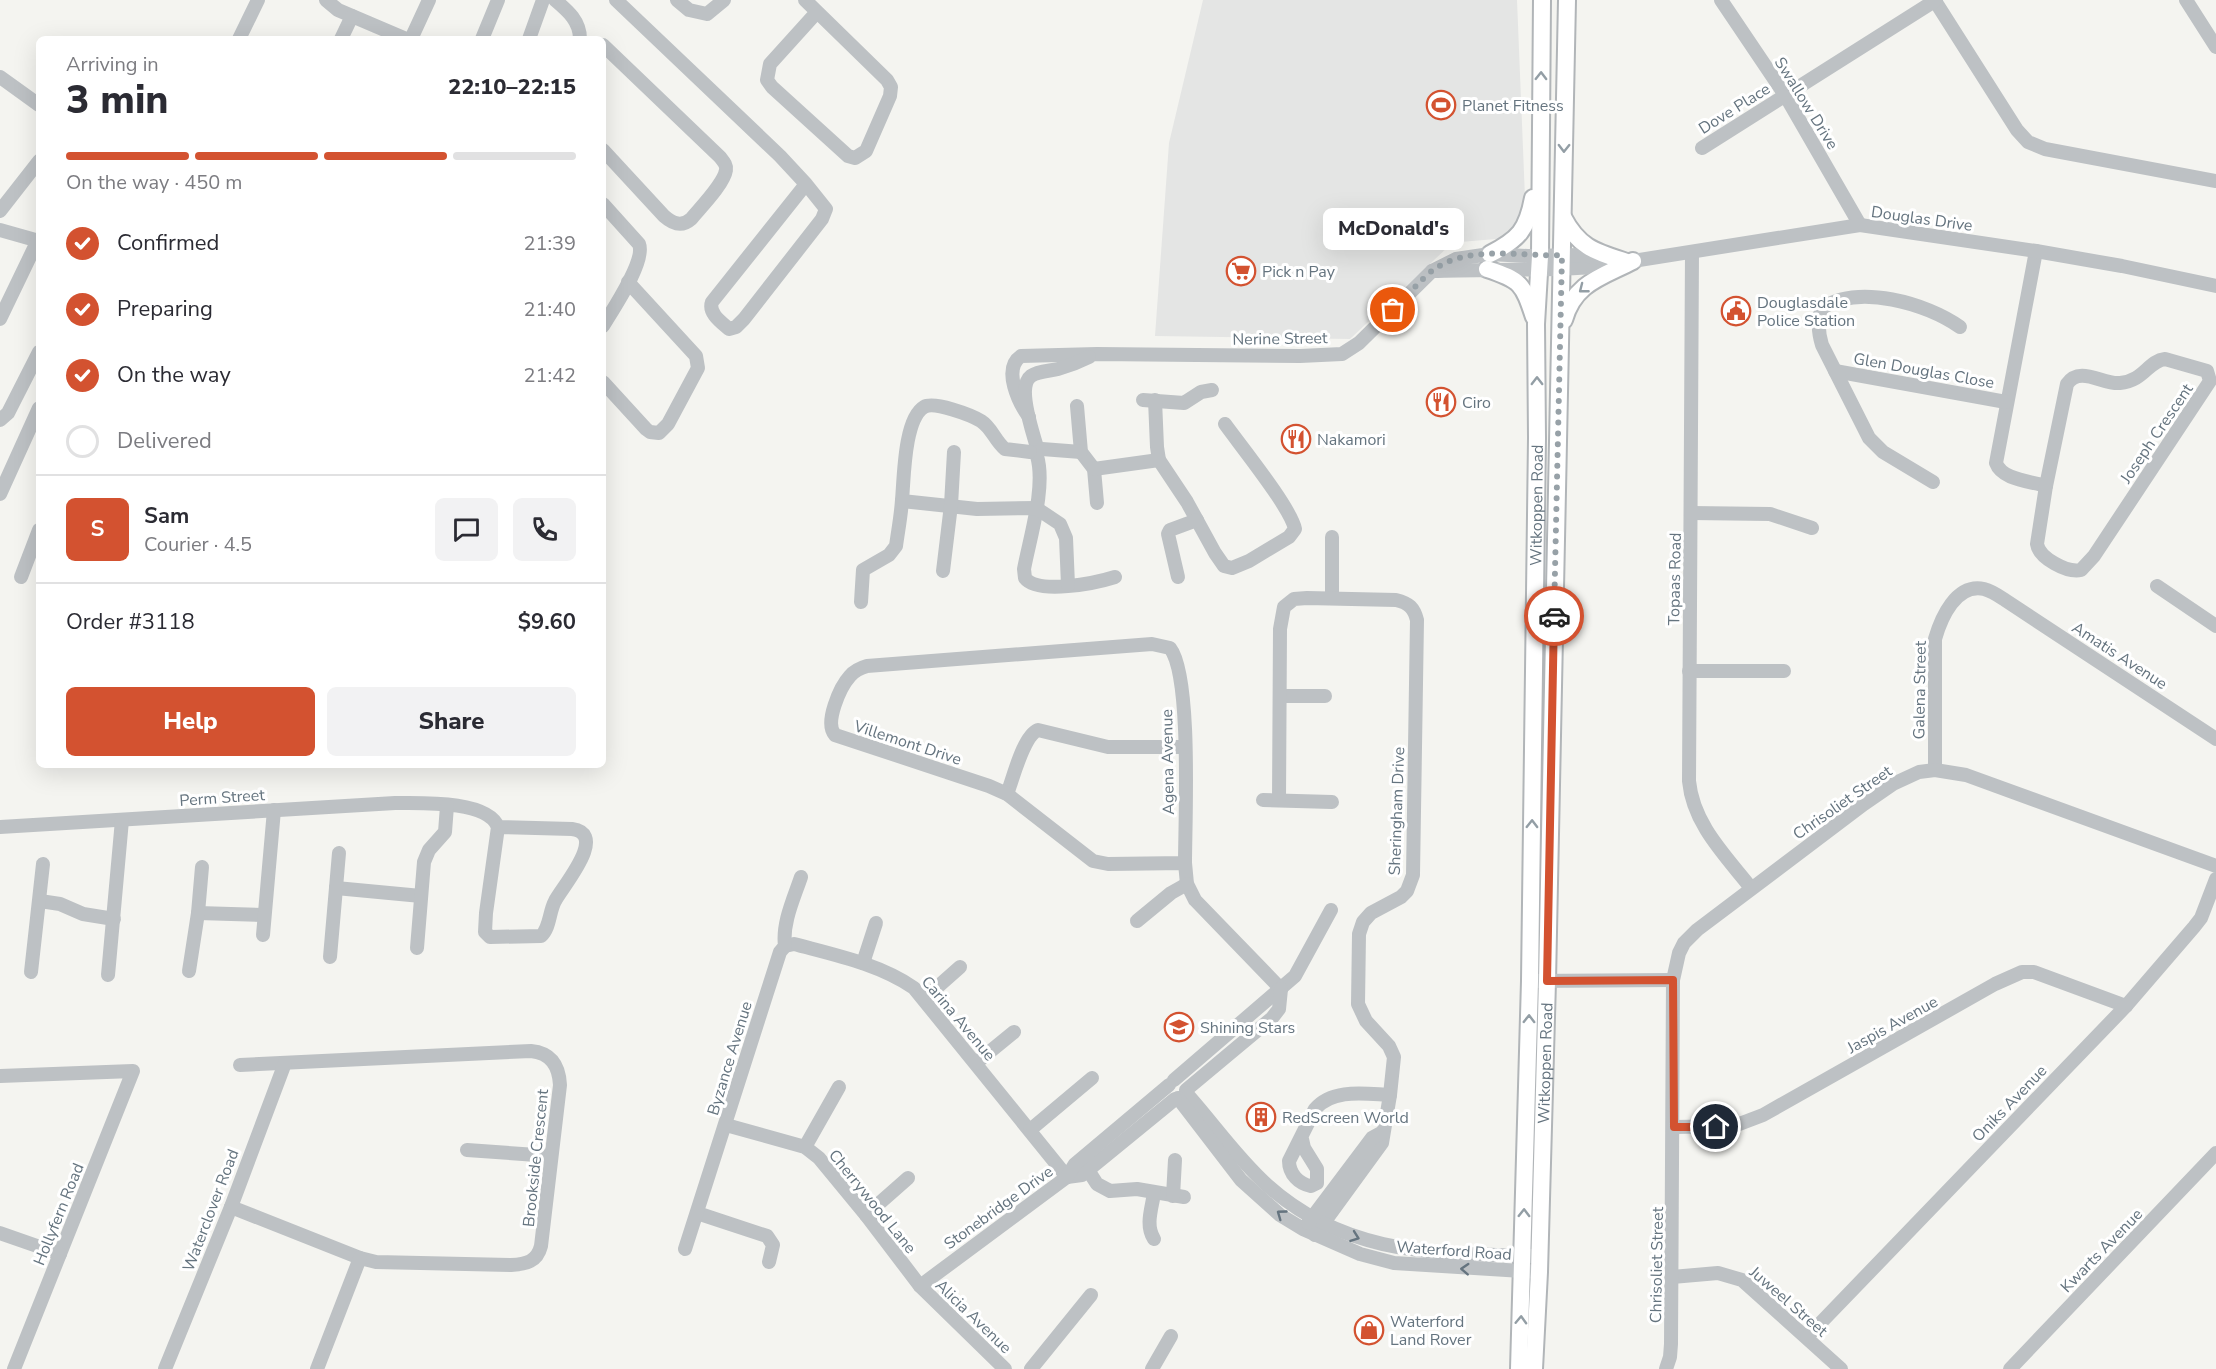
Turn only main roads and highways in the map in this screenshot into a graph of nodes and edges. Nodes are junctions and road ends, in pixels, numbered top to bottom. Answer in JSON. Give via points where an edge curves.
{"nodes":[{"id":1,"x":1542,"y":0,"type":"edge"},
{"id":2,"x":1567,"y":0,"type":"edge"},
{"id":3,"x":1540,"y":155,"type":"junction"},
{"id":4,"x":1563,"y":216,"type":"junction"},
{"id":5,"x":1536,"y":324,"type":"junction"},
{"id":6,"x":1559,"y":339,"type":"junction"},
{"id":7,"x":1538,"y":981,"type":"junction"},
{"id":8,"x":1531,"y":1264,"type":"junction"},
{"id":9,"x":1519,"y":1369,"type":"edge"},
{"id":10,"x":1534,"y":1369,"type":"edge"}],
"edges":[{"from":3,"to":1,"type":"main road","name":"Witkoppen Road","one_way":true},
{"from":2,"to":4,"type":"main road","name":"Witkoppen Road","one_way":true},
{"from":3,"to":5,"type":"main road","name":"Witkoppen Road"},
{"from":3,"to":5,"type":"main road","via":[[1525,227],[1489,261],[1517,281]]},
{"from":4,"to":6,"type":"main road","name":"Witkoppen Road"},
{"from":4,"to":6,"type":"main road","one_way":true,"via":[[1584,245],[1627,262],[1581,288],[1570,303]]},
{"from":7,"to":5,"type":"main road","name":"Witkoppen Road","one_way":true},
{"from":6,"to":7,"type":"main road","name":"Witkoppen Road"},
{"from":7,"to":8,"type":"main road","name":"Witkoppen Road"},
{"from":9,"to":8,"type":"main road","name":"Witkoppen Road","one_way":true},
{"from":8,"to":10,"type":"main road","name":"Witkoppen Road"}]}
